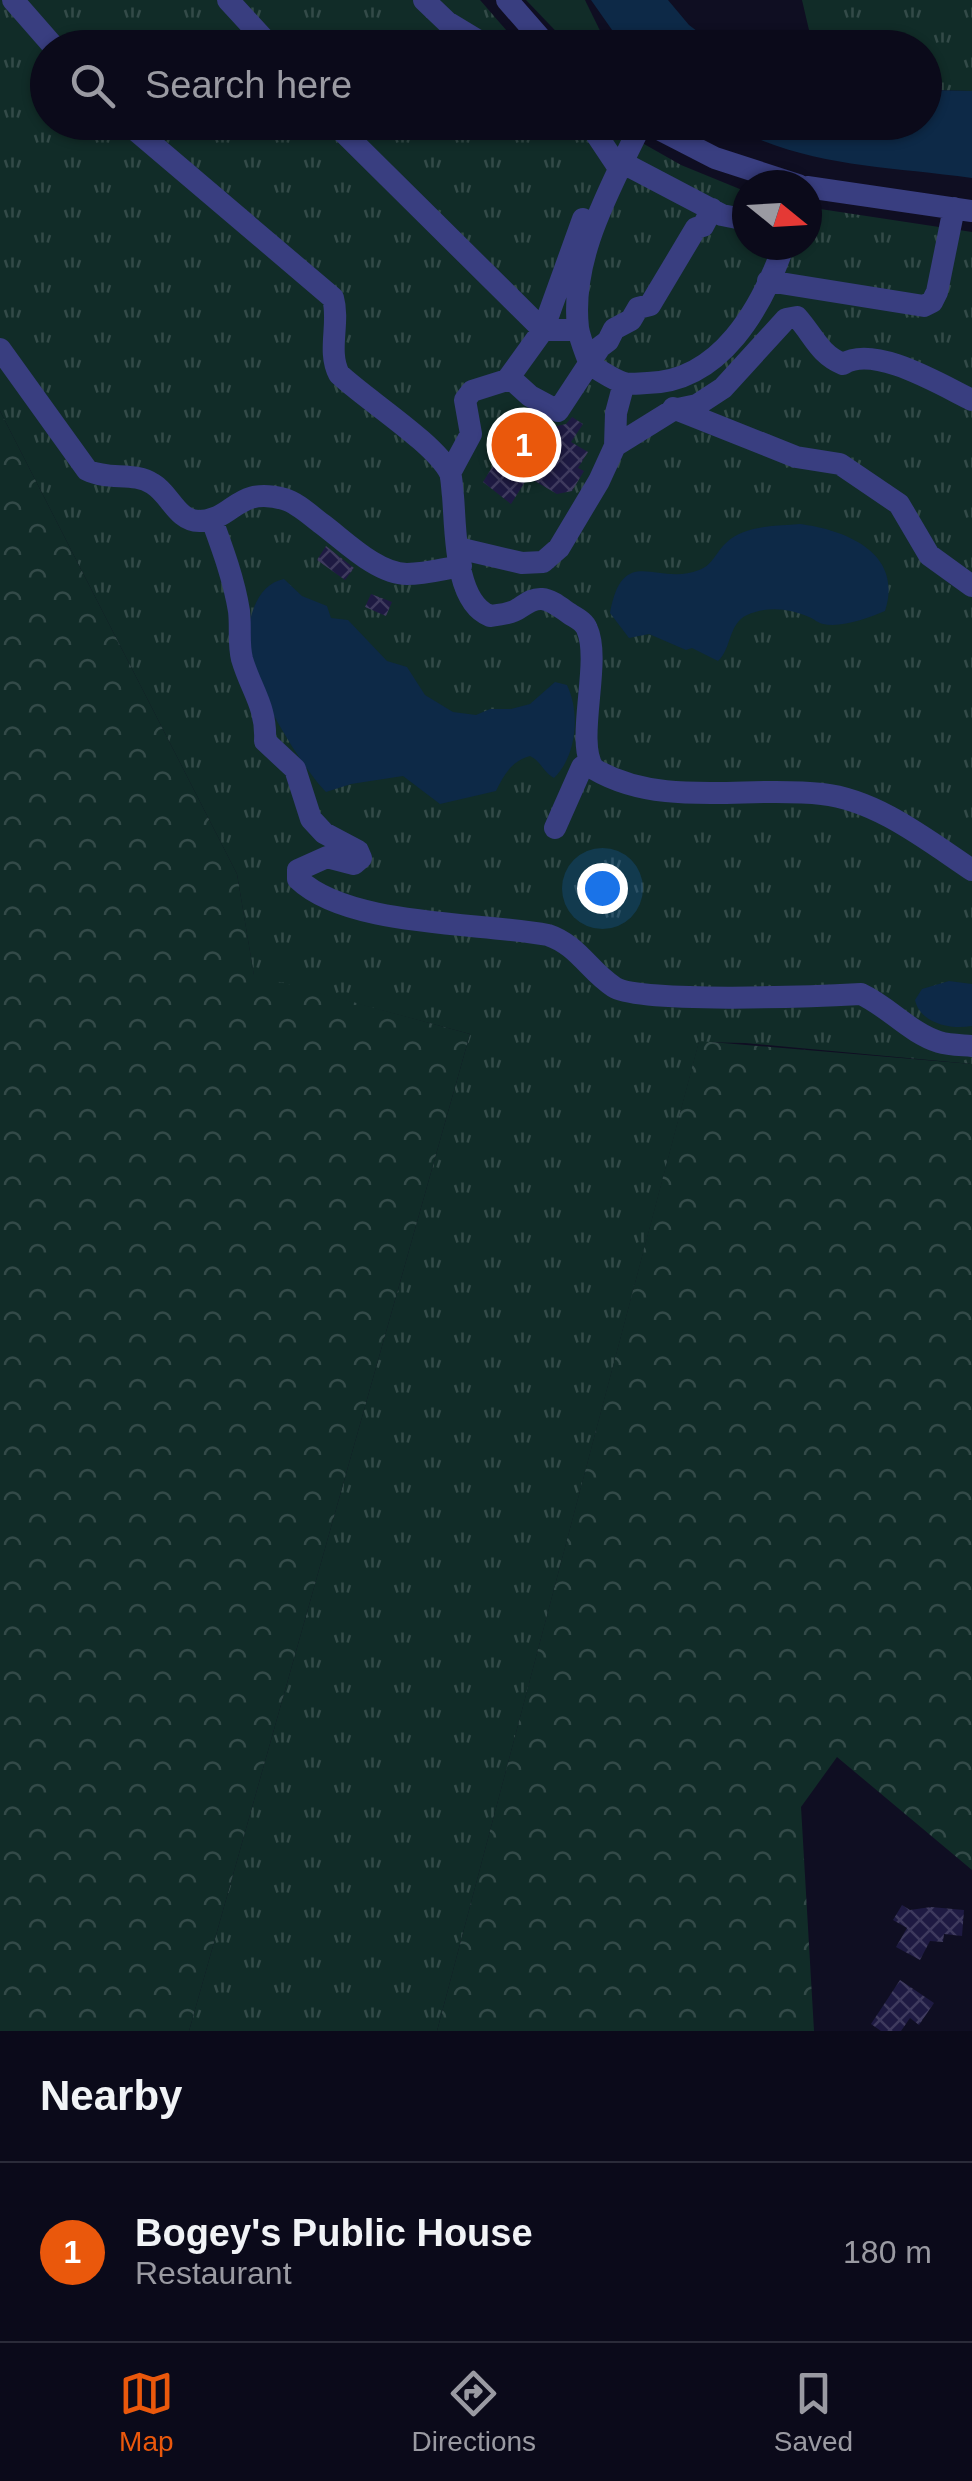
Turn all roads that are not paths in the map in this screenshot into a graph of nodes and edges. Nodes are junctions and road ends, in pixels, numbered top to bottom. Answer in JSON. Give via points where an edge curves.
{"nodes":[{"id":1,"x":13,"y":0,"type":"edge"},
{"id":2,"x":228,"y":0,"type":"edge"},
{"id":3,"x":424,"y":0,"type":"edge"},
{"id":4,"x":507,"y":0,"type":"edge"},
{"id":5,"x":40,"y":30,"type":"edge"},
{"id":6,"x":256,"y":30,"type":"edge"},
{"id":7,"x":460,"y":30,"type":"edge"},
{"id":8,"x":533,"y":30,"type":"edge"},
{"id":9,"x":147,"y":140,"type":"edge"},
{"id":10,"x":351,"y":140,"type":"edge"},
{"id":11,"x":601,"y":140,"type":"edge"},
{"id":12,"x":632,"y":140,"type":"edge"},
{"id":13,"x":678,"y":140,"type":"edge"},
{"id":14,"x":618,"y":163,"type":"junction"},
{"id":15,"x":751,"y":170,"type":"edge"},
{"id":16,"x":822,"y":189,"type":"edge"},
{"id":17,"x":712,"y":210,"type":"junction"},
{"id":18,"x":963,"y":210,"type":"edge"},
{"id":19,"x":732,"y":216,"type":"edge"},
{"id":20,"x":777,"y":260,"type":"edge"},
{"id":21,"x":768,"y":281,"type":"junction"},
{"id":22,"x":543,"y":330,"type":"junction"},
{"id":23,"x":578,"y":330,"type":"junction"},
{"id":24,"x":0,"y":349,"type":"edge"},
{"id":25,"x":590,"y":365,"type":"junction"},
{"id":26,"x":510,"y":377,"type":"junction"},
{"id":27,"x":680,"y":380,"type":"junction"},
{"id":28,"x":624,"y":383,"type":"junction"},
{"id":29,"x":972,"y":400,"type":"edge"},
{"id":30,"x":673,"y":410,"type":"junction"},
{"id":31,"x":615,"y":446,"type":"junction"},
{"id":32,"x":450,"y":474,"type":"junction"},
{"id":33,"x":212,"y":520,"type":"junction"},
{"id":34,"x":459,"y":557,"type":"junction"},
{"id":35,"x":972,"y":586,"type":"edge"},
{"id":36,"x":589,"y":762,"type":"junction"},
{"id":37,"x":555,"y":828,"type":"dead end"},
{"id":38,"x":972,"y":870,"type":"edge"},
{"id":39,"x":972,"y":1046,"type":"edge"}],
"edges":[{"from":1,"to":5,"type":"street"},
{"from":2,"to":6,"type":"street"},
{"from":3,"to":7,"type":"street"},
{"from":4,"to":8,"type":"street"},
{"from":9,"to":32,"type":"street","via":[[333,298],[333,362],[339,374]]},
{"from":10,"to":22,"type":"street"},
{"from":11,"to":14,"type":"street"},
{"from":12,"to":14,"type":"street"},
{"from":13,"to":15,"type":"street"},
{"from":14,"to":17,"type":"street"},
{"from":14,"to":22,"type":"street","via":[[578,230]]},
{"from":14,"to":23,"type":"street","via":[[583,266]]},
{"from":16,"to":18,"type":"street"},
{"from":17,"to":19,"type":"street"},
{"from":17,"to":25,"type":"street","via":[[650,305],[614,329]]},
{"from":18,"to":21,"type":"street","via":[[937,292],[924,306]]},
{"from":20,"to":21,"type":"street"},
{"from":21,"to":27,"type":"street","via":[[739,333],[705,368]]},
{"from":22,"to":23,"type":"street"},
{"from":22,"to":26,"type":"street"},
{"from":23,"to":25,"type":"street"},
{"from":24,"to":33,"type":"street","via":[[87,470],[154,484],[192,521]]},
{"from":25,"to":26,"type":"street","via":[[558,411]]},
{"from":25,"to":28,"type":"street"},
{"from":26,"to":32,"type":"street","via":[[472,391],[466,400],[471,434]]},
{"from":27,"to":28,"type":"street"},
{"from":27,"to":30,"type":"street"},
{"from":28,"to":31,"type":"street"},
{"from":29,"to":30,"type":"street","via":[[879,357],[843,364],[825,357],[797,317],[786,319],[723,388],[697,405]]},
{"from":30,"to":31,"type":"street"},
{"from":30,"to":35,"type":"street","via":[[796,457],[840,464],[899,504],[930,554]]},
{"from":31,"to":34,"type":"street","via":[[559,548],[543,562]]},
{"from":32,"to":34,"type":"street"},
{"from":33,"to":34,"type":"street","via":[[243,498],[263,494],[290,501],[374,562],[404,574]]},
{"from":33,"to":39,"type":"street","via":[[240,614],[240,653],[265,712],[265,741],[295,769],[311,818],[361,858],[354,864],[327,857],[298,870],[310,890],[386,915],[548,935],[627,992],[861,994],[915,1031]]},
{"from":34,"to":36,"type":"street","via":[[468,598],[482,613],[501,614],[541,599],[583,623]]},
{"from":36,"to":37,"type":"street"},
{"from":36,"to":38,"type":"street","via":[[604,775],[661,791],[826,794],[904,825]]}]}
